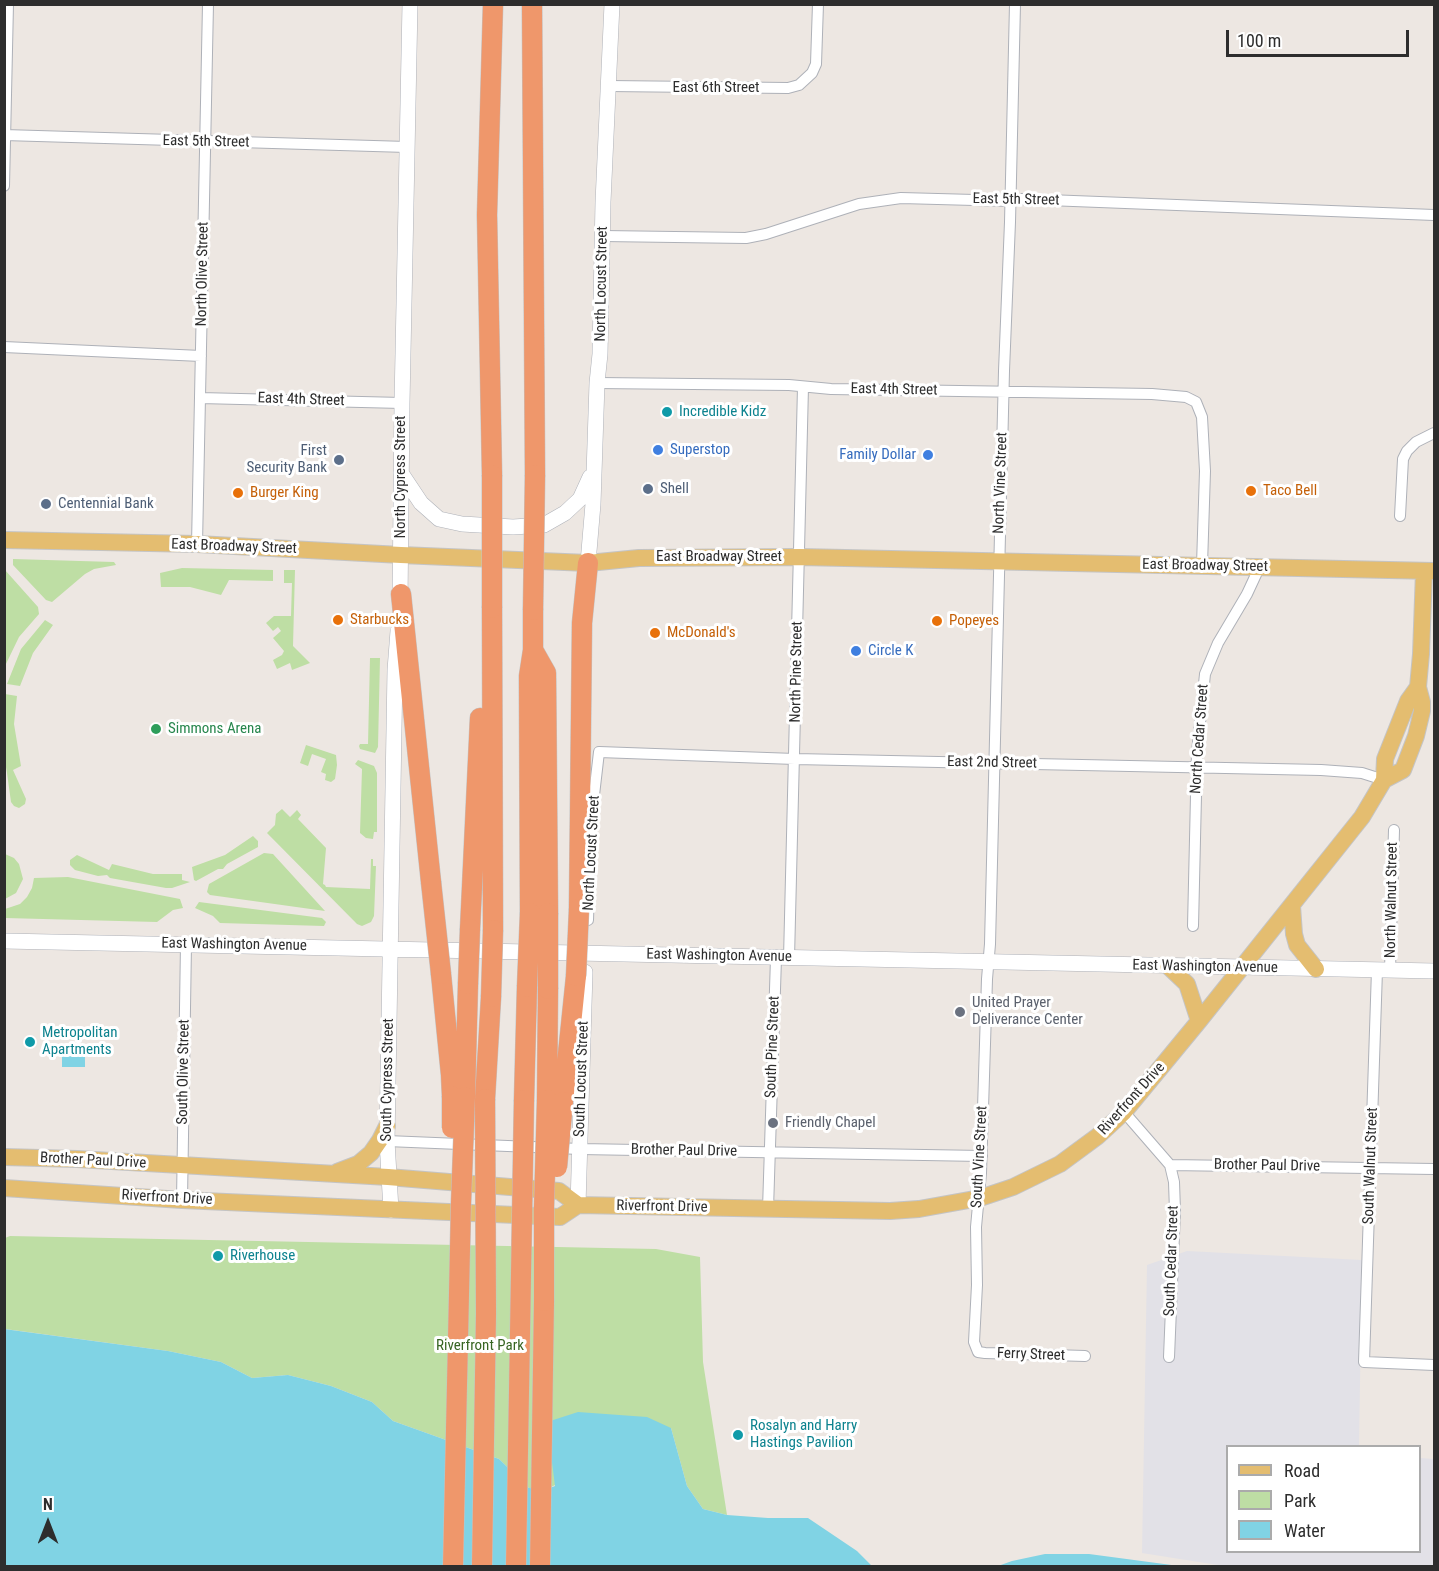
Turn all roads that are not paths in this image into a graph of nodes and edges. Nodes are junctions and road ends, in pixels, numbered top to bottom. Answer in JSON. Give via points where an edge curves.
{"nodes":[{"id":1,"x":8,"y":4,"type":"edge"},
{"id":2,"x":208,"y":4,"type":"edge"},
{"id":3,"x":410,"y":4,"type":"edge"},
{"id":4,"x":493,"y":4,"type":"edge"},
{"id":5,"x":532,"y":4,"type":"edge"},
{"id":6,"x":612,"y":4,"type":"edge"},
{"id":7,"x":818,"y":4,"type":"edge"},
{"id":8,"x":1016,"y":4,"type":"edge"},
{"id":9,"x":609,"y":86,"type":"junction"},
{"id":10,"x":5,"y":135,"type":"edge"},
{"id":11,"x":205,"y":142,"type":"junction"},
{"id":12,"x":407,"y":147,"type":"junction"},
{"id":13,"x":4,"y":186,"type":"edge"},
{"id":14,"x":1011,"y":201,"type":"junction"},
{"id":15,"x":1434,"y":215,"type":"edge"},
{"id":16,"x":603,"y":236,"type":"junction"},
{"id":17,"x":4,"y":347,"type":"edge"},
{"id":18,"x":201,"y":356,"type":"junction"},
{"id":19,"x":597,"y":383,"type":"junction"},
{"id":20,"x":803,"y":387,"type":"junction"},
{"id":21,"x":1003,"y":393,"type":"junction"},
{"id":22,"x":200,"y":398,"type":"junction"},
{"id":23,"x":402,"y":404,"type":"junction"},
{"id":24,"x":1434,"y":433,"type":"edge"},
{"id":25,"x":593,"y":471,"type":"junction"},
{"id":26,"x":401,"y":473,"type":"junction"},
{"id":27,"x":1400,"y":516,"type":"dead end"},
{"id":28,"x":4,"y":540,"type":"edge"},
{"id":29,"x":197,"y":544,"type":"junction"},
{"id":30,"x":401,"y":555,"type":"junction"},
{"id":31,"x":800,"y":557,"type":"junction"},
{"id":32,"x":588,"y":562,"type":"junction"},
{"id":33,"x":999,"y":562,"type":"junction"},
{"id":34,"x":1202,"y":565,"type":"junction"},
{"id":35,"x":1260,"y":566,"type":"junction"},
{"id":36,"x":1429,"y":571,"type":"edge"},
{"id":37,"x":401,"y":594,"type":"junction"},
{"id":38,"x":492,"y":608,"type":"junction"},
{"id":39,"x":1434,"y":639,"type":"edge"},
{"id":40,"x":1421,"y":654,"type":"junction"},
{"id":41,"x":599,"y":752,"type":"joint"},
{"id":42,"x":795,"y":759,"type":"junction"},
{"id":43,"x":995,"y":762,"type":"junction"},
{"id":44,"x":1197,"y":768,"type":"junction"},
{"id":45,"x":1384,"y":780,"type":"junction"},
{"id":46,"x":1394,"y":830,"type":"dead end"},
{"id":47,"x":1292,"y":906,"type":"junction"},
{"id":48,"x":539,"y":913,"type":"junction"},
{"id":49,"x":1193,"y":926,"type":"dead end"},
{"id":50,"x":4,"y":941,"type":"edge"},
{"id":51,"x":186,"y":944,"type":"junction"},
{"id":52,"x":390,"y":949,"type":"junction"},
{"id":53,"x":586,"y":954,"type":"junction"},
{"id":54,"x":783,"y":958,"type":"junction"},
{"id":55,"x":988,"y":963,"type":"junction"},
{"id":56,"x":1167,"y":966,"type":"junction"},
{"id":57,"x":1242,"y":967,"type":"junction"},
{"id":58,"x":1316,"y":969,"type":"junction"},
{"id":59,"x":1383,"y":970,"type":"junction"},
{"id":60,"x":1434,"y":971,"type":"edge"},
{"id":61,"x":1199,"y":1021,"type":"junction"},
{"id":62,"x":458,"y":1097,"type":"junction"},
{"id":63,"x":555,"y":1101,"type":"junction"},
{"id":64,"x":1124,"y":1112,"type":"junction"},
{"id":65,"x":387,"y":1133,"type":"junction"},
{"id":66,"x":580,"y":1149,"type":"junction"},
{"id":67,"x":769,"y":1153,"type":"junction"},
{"id":68,"x":982,"y":1156,"type":"junction"},
{"id":69,"x":4,"y":1157,"type":"edge"},
{"id":70,"x":182,"y":1165,"type":"junction"},
{"id":71,"x":1170,"y":1165,"type":"junction"},
{"id":72,"x":1370,"y":1168,"type":"junction"},
{"id":73,"x":1434,"y":1169,"type":"edge"},
{"id":74,"x":331,"y":1174,"type":"junction"},
{"id":75,"x":388,"y":1177,"type":"junction"},
{"id":76,"x":4,"y":1188,"type":"edge"},
{"id":77,"x":980,"y":1198,"type":"junction"},
{"id":78,"x":182,"y":1200,"type":"junction"},
{"id":79,"x":578,"y":1206,"type":"junction"},
{"id":80,"x":768,"y":1209,"type":"junction"},
{"id":81,"x":391,"y":1210,"type":"junction"},
{"id":82,"x":978,"y":1352,"type":"joint"},
{"id":83,"x":1085,"y":1356,"type":"dead end"},
{"id":84,"x":1169,"y":1357,"type":"dead end"},
{"id":85,"x":1434,"y":1365,"type":"edge"},
{"id":86,"x":453,"y":1566,"type":"edge"},
{"id":87,"x":482,"y":1566,"type":"edge"},
{"id":88,"x":516,"y":1566,"type":"edge"},
{"id":89,"x":540,"y":1566,"type":"edge"}],
"edges":[{"from":1,"to":10,"type":"street"},
{"from":2,"to":11,"type":"street","name":"North Olive Street"},
{"from":3,"to":12,"type":"main road","name":"North Cypress Street"},
{"from":4,"to":38,"type":"highway","bridge":true,"via":[[487,215]]},
{"from":5,"to":48,"type":"highway","bridge":true,"via":[[535,475],[529,676]]},
{"from":6,"to":9,"type":"main road","name":"North Locust Street"},
{"from":7,"to":9,"type":"street","name":"East 6th Street","via":[[815,68],[799,86]]},
{"from":8,"to":14,"type":"street","name":"North Vine Street"},
{"from":9,"to":16,"type":"main road","name":"North Locust Street"},
{"from":10,"to":11,"type":"street","name":"East 5th Street"},
{"from":10,"to":13,"type":"street"},
{"from":11,"to":12,"type":"street","name":"East 5th Street"},
{"from":11,"to":18,"type":"street","name":"North Olive Street"},
{"from":12,"to":23,"type":"main road","name":"North Cypress Street"},
{"from":14,"to":15,"type":"street","name":"East 5th Street"},
{"from":14,"to":16,"type":"street","name":"East 5th Street","via":[[890,199],[859,204],[746,238]]},
{"from":14,"to":21,"type":"street","name":"North Vine Street"},
{"from":16,"to":19,"type":"main road","name":"North Locust Street"},
{"from":17,"to":18,"type":"street"},
{"from":18,"to":22,"type":"street","name":"North Olive Street"},
{"from":19,"to":20,"type":"street","name":"East 4th Street"},
{"from":19,"to":25,"type":"main road","name":"North Locust Street"},
{"from":20,"to":21,"type":"street","name":"East 4th Street"},
{"from":20,"to":31,"type":"street","name":"North Pine Street"},
{"from":21,"to":33,"type":"street","name":"North Vine Street"},
{"from":21,"to":34,"type":"street","name":"East 4th Street","via":[[1179,395],[1196,402],[1203,417],[1205,471]]},
{"from":22,"to":23,"type":"street","name":"East 4th Street"},
{"from":22,"to":29,"type":"street","name":"North Olive Street"},
{"from":23,"to":26,"type":"main road","name":"North Cypress Street"},
{"from":24,"to":27,"type":"street","via":[[1407,451],[1402,465]]},
{"from":25,"to":26,"type":"main road","via":[[580,499],[565,513],[544,525],[513,527],[439,519],[421,503]]},
{"from":25,"to":32,"type":"main road","name":"North Locust Street"},
{"from":26,"to":30,"type":"main road","name":"North Cypress Street"},
{"from":28,"to":29,"type":"main road","name":"East Broadway Street"},
{"from":29,"to":30,"type":"main road","name":"East Broadway Street"},
{"from":30,"to":32,"type":"main road","name":"East Broadway Street"},
{"from":30,"to":37,"type":"main road","name":"North Cypress Street"},
{"from":31,"to":32,"type":"main road","name":"East Broadway Street"},
{"from":31,"to":33,"type":"main road","name":"East Broadway Street"},
{"from":31,"to":42,"type":"street","name":"North Pine Street"},
{"from":32,"to":63,"type":"highway","bridge":true,"via":[[582,633],[576,976]]},
{"from":33,"to":34,"type":"main road","name":"East Broadway Street"},
{"from":33,"to":43,"type":"street","name":"North Vine Street"},
{"from":34,"to":35,"type":"main road","name":"East Broadway Street"},
{"from":35,"to":36,"type":"main road","name":"East Broadway Street"},
{"from":35,"to":44,"type":"street","name":"North Cedar Street","via":[[1208,666]]},
{"from":36,"to":40,"type":"main road","name":"Riverfront Drive"},
{"from":37,"to":52,"type":"main road","name":"North Cypress Street","via":[[395,670]]},
{"from":37,"to":62,"type":"highway","bridge":true,"via":[[451,1075]]},
{"from":38,"to":62,"type":"highway","bridge":true,"via":[[483,659],[468,984]]},
{"from":38,"to":87,"type":"highway","bridge":true,"via":[[492,930],[485,1099]]},
{"from":39,"to":40,"type":"main road"},
{"from":40,"to":45,"type":"main road","name":"Riverfront Drive","via":[[1418,687],[1408,701],[1385,759]]},
{"from":41,"to":42,"type":"street","name":"East 2nd Street"},
{"from":41,"to":53,"type":"street","name":"North Locust Street","via":[[591,821]]},
{"from":42,"to":43,"type":"street","name":"East 2nd Street"},
{"from":42,"to":54,"type":"street","name":"North Pine Street"},
{"from":43,"to":44,"type":"street","name":"East 2nd Street"},
{"from":43,"to":55,"type":"street","name":"North Vine Street"},
{"from":44,"to":45,"type":"street","name":"East 2nd Street","via":[[1321,770],[1362,773]]},
{"from":44,"to":49,"type":"street","name":"North Cedar Street"},
{"from":45,"to":47,"type":"main road","name":"Riverfront Drive","via":[[1362,817]]},
{"from":46,"to":59,"type":"street","name":"North Walnut Street"},
{"from":47,"to":57,"type":"main road","name":"Riverfront Drive"},
{"from":47,"to":58,"type":"main road","via":[[1297,945]]},
{"from":48,"to":63,"type":"highway","bridge":true},
{"from":48,"to":88,"type":"highway","bridge":true,"via":[[527,987]]},
{"from":50,"to":51,"type":"main road","name":"East Washington Avenue"},
{"from":51,"to":52,"type":"main road","name":"East Washington Avenue"},
{"from":51,"to":70,"type":"street","name":"South Olive Street"},
{"from":52,"to":53,"type":"main road","name":"East Washington Avenue"},
{"from":52,"to":65,"type":"main road","name":"South Cypress Street"},
{"from":53,"to":54,"type":"main road","name":"East Washington Avenue"},
{"from":53,"to":66,"type":"main road","name":"South Locust Street"},
{"from":54,"to":55,"type":"main road","name":"East Washington Avenue"},
{"from":54,"to":67,"type":"street","name":"South Pine Street"},
{"from":55,"to":56,"type":"main road","name":"East Washington Avenue"},
{"from":55,"to":68,"type":"street","name":"South Vine Street"},
{"from":56,"to":57,"type":"main road","name":"East Washington Avenue"},
{"from":56,"to":61,"type":"main road","via":[[1187,984]]},
{"from":57,"to":58,"type":"main road","name":"East Washington Avenue"},
{"from":57,"to":61,"type":"main road","name":"Riverfront Drive"},
{"from":58,"to":59,"type":"main road","name":"East Washington Avenue"},
{"from":59,"to":60,"type":"main road","name":"East Washington Avenue"},
{"from":59,"to":72,"type":"street","name":"South Walnut Street"},
{"from":61,"to":64,"type":"main road","name":"Riverfront Drive"},
{"from":62,"to":86,"type":"highway","bridge":true,"via":[[453,1190],[461,1203]]},
{"from":63,"to":89,"type":"highway","bridge":true,"via":[[544,1207]]},
{"from":64,"to":71,"type":"street"},
{"from":64,"to":77,"type":"main road","name":"Riverfront Drive","via":[[1060,1164]]},
{"from":65,"to":66,"type":"street","name":"Brother Paul Drive"},
{"from":65,"to":74,"type":"main road","via":[[365,1158]]},
{"from":65,"to":75,"type":"main road","name":"South Cypress Street"},
{"from":66,"to":67,"type":"street","name":"Brother Paul Drive"},
{"from":66,"to":79,"type":"main road","name":"South Locust Street"},
{"from":67,"to":68,"type":"street","name":"Brother Paul Drive"},
{"from":67,"to":80,"type":"street","name":"South Pine Street"},
{"from":68,"to":77,"type":"street","name":"South Vine Street"},
{"from":69,"to":70,"type":"main road","name":"Brother Paul Drive"},
{"from":70,"to":74,"type":"main road"},
{"from":70,"to":78,"type":"street","name":"South Olive Street"},
{"from":71,"to":72,"type":"street","name":"Brother Paul Drive"},
{"from":71,"to":84,"type":"street","name":"South Cedar Street","via":[[1174,1211]]},
{"from":72,"to":73,"type":"street","name":"Brother Paul Drive"},
{"from":72,"to":85,"type":"street","name":"South Walnut Street","via":[[1364,1362]]},
{"from":74,"to":75,"type":"main road"},
{"from":75,"to":79,"type":"main road","via":[[559,1191]]},
{"from":75,"to":81,"type":"main road","name":"South Cypress Street"},
{"from":76,"to":78,"type":"main road","name":"Riverfront Drive"},
{"from":77,"to":80,"type":"main road","name":"Riverfront Drive","via":[[919,1209]]},
{"from":77,"to":82,"type":"street","name":"South Vine Street","via":[[976,1227]]},
{"from":78,"to":81,"type":"main road","name":"Riverfront Drive"},
{"from":79,"to":80,"type":"main road","name":"Riverfront Drive"},
{"from":79,"to":81,"type":"main road","name":"Riverfront Drive","via":[[560,1217]]},
{"from":82,"to":83,"type":"street","name":"Ferry Street"}]}
